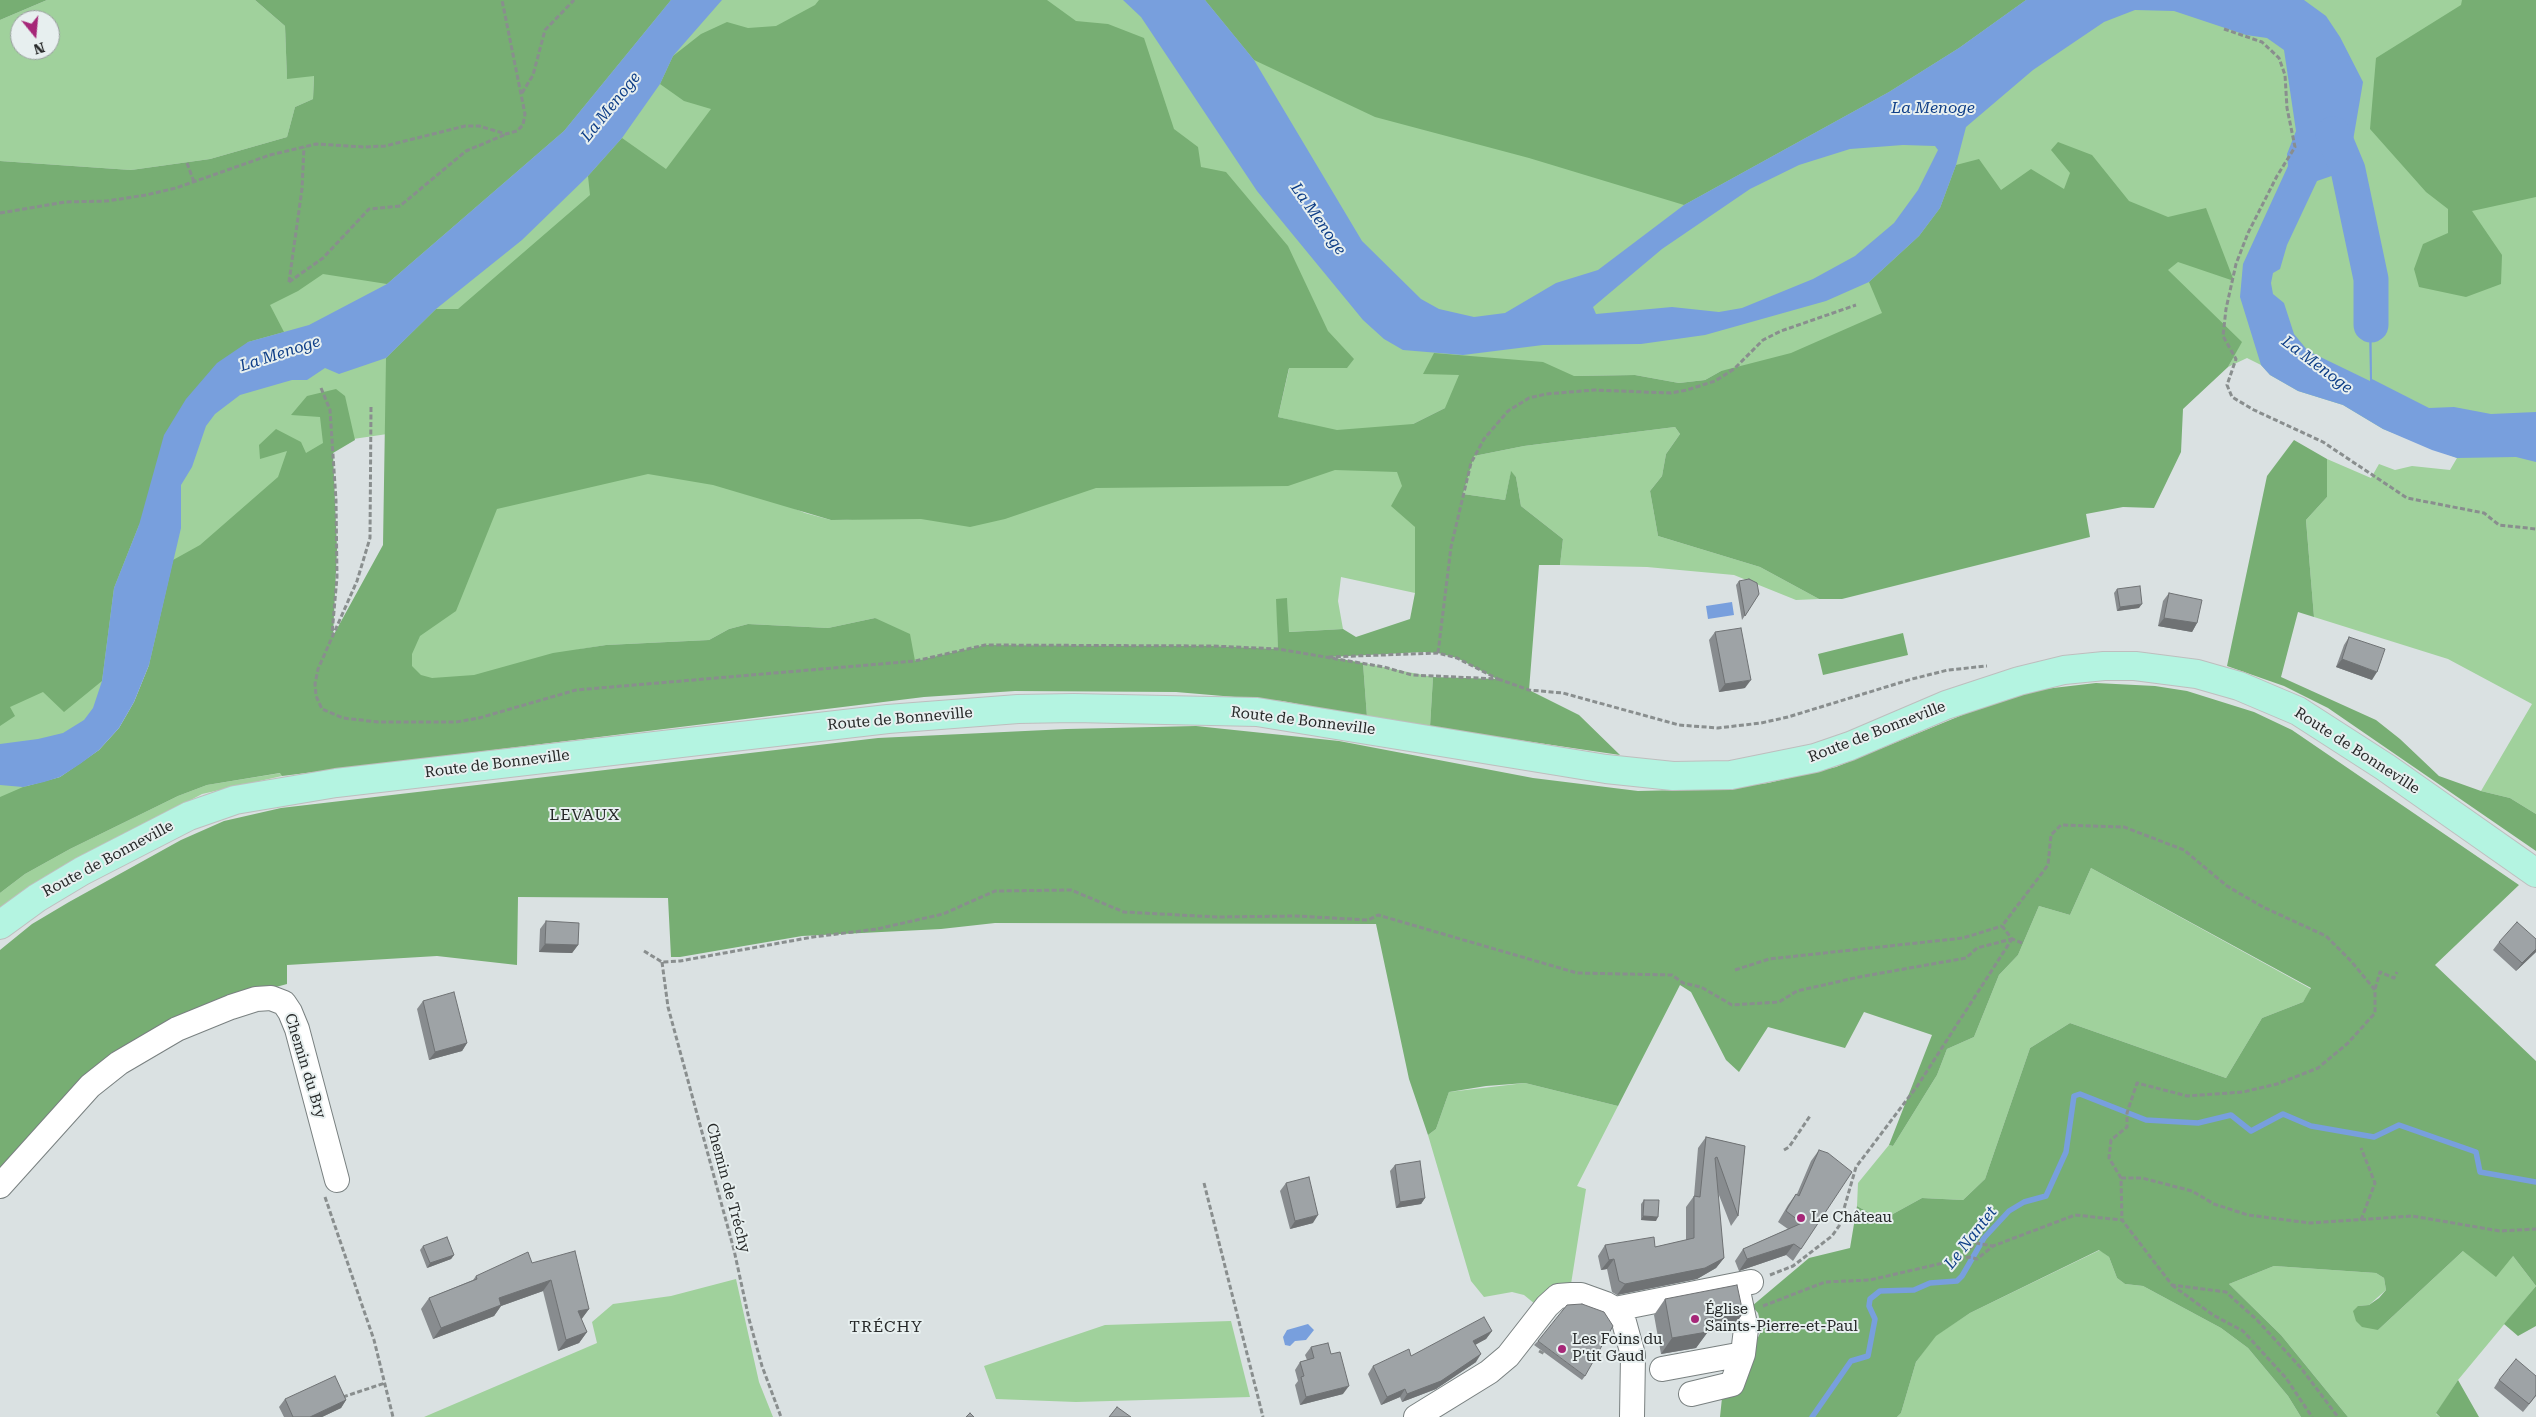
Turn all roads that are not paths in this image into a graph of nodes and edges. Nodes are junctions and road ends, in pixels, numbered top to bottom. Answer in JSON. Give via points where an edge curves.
{"nodes":[{"id":1,"x":2536,"y":873,"type":"edge"},
{"id":2,"x":0,"y":925,"type":"edge"},
{"id":3,"x":331,"y":1185,"type":"road end"},
{"id":4,"x":0,"y":1186,"type":"edge"},
{"id":5,"x":1615,"y":1309,"type":"junction"},
{"id":6,"x":1743,"y":1354,"type":"junction"},
{"id":7,"x":1662,"y":1370,"type":"dead end"},
{"id":8,"x":1691,"y":1394,"type":"dead end"},
{"id":9,"x":1416,"y":1417,"type":"edge"},
{"id":10,"x":1632,"y":1417,"type":"edge"}],
"edges":[{"from":1,"to":2,"type":"main road","name":"Route de Bonneville","via":[[2356,747],[2298,711],[2239,686],[2196,674],[2136,666],[2104,666],[2064,670],[2019,681],[1946,705],[1815,758],[1731,775],[1673,776],[1606,769],[1257,712],[1074,708],[888,719],[346,782],[270,793],[204,810],[82,870]]},
{"from":3,"to":4,"type":"street","name":"Chemin du Bry","via":[[296,1029],[284,1003],[271,998],[256,999],[185,1025],[119,1063],[90,1086]]},
{"from":5,"to":6,"type":"street","via":[[1745,1284]]},
{"from":5,"to":9,"type":"street","via":[[1581,1295],[1558,1296],[1508,1356],[1486,1374]]},
{"from":5,"to":10,"type":"street","via":[[1628,1331],[1633,1355]]},
{"from":6,"to":7,"type":"street"},
{"from":6,"to":8,"type":"street","via":[[1732,1384]]}]}
